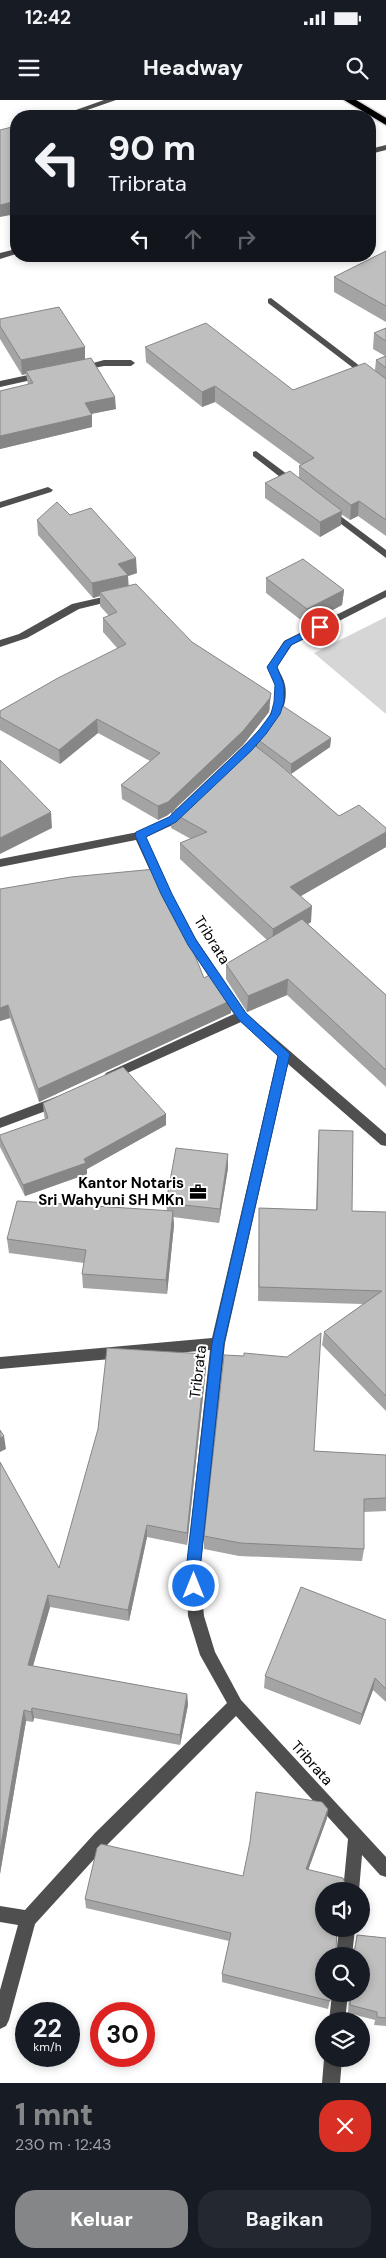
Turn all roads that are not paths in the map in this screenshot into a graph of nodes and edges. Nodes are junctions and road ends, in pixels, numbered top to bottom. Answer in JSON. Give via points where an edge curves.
{"nodes":[{"id":1,"x":112,"y":100,"type":"edge"},
{"id":2,"x":349,"y":100,"type":"edge"},
{"id":3,"x":81,"y":110,"type":"edge"},
{"id":4,"x":366,"y":110,"type":"edge"},
{"id":5,"x":271,"y":301,"type":"dead end"},
{"id":6,"x":130,"y":363,"type":"dead end"},
{"id":7,"x":66,"y":371,"type":"edge"},
{"id":8,"x":47,"y":374,"type":"edge"},
{"id":9,"x":0,"y":384,"type":"edge"},
{"id":10,"x":386,"y":390,"type":"edge"},
{"id":11,"x":256,"y":454,"type":"dead end"},
{"id":12,"x":48,"y":490,"type":"dead end"},
{"id":13,"x":307,"y":493,"type":"edge"},
{"id":14,"x":0,"y":505,"type":"edge"},
{"id":15,"x":322,"y":505,"type":"edge"},
{"id":16,"x":386,"y":555,"type":"edge"},
{"id":17,"x":386,"y":593,"type":"edge"},
{"id":18,"x":127,"y":595,"type":"edge"},
{"id":19,"x":0,"y":644,"type":"edge"},
{"id":20,"x":234,"y":762,"type":"edge"},
{"id":21,"x":193,"y":800,"type":"edge"},
{"id":22,"x":140,"y":835,"type":"junction"},
{"id":23,"x":0,"y":863,"type":"edge"},
{"id":24,"x":242,"y":1016,"type":"junction"},
{"id":25,"x":284,"y":1054,"type":"junction"},
{"id":26,"x":96,"y":1083,"type":"edge"},
{"id":27,"x":70,"y":1095,"type":"edge"},
{"id":28,"x":0,"y":1123,"type":"edge"},
{"id":29,"x":386,"y":1141,"type":"edge"},
{"id":30,"x":218,"y":1343,"type":"junction"},
{"id":31,"x":0,"y":1363,"type":"edge"},
{"id":32,"x":236,"y":1705,"type":"junction"},
{"id":33,"x":356,"y":1836,"type":"junction"},
{"id":34,"x":386,"y":1869,"type":"edge"},
{"id":35,"x":352,"y":1882,"type":"edge"},
{"id":36,"x":0,"y":1914,"type":"edge"},
{"id":37,"x":28,"y":1918,"type":"junction"},
{"id":38,"x":0,"y":2020,"type":"edge"},
{"id":39,"x":332,"y":2067,"type":"edge"},
{"id":40,"x":331,"y":2083,"type":"edge"}],
"edges":[{"from":1,"to":3,"type":"street"},
{"from":2,"to":4,"type":"highway"},
{"from":5,"to":10,"type":"street"},
{"from":6,"to":7,"type":"street","via":[[104,363]]},
{"from":8,"to":9,"type":"street"},
{"from":11,"to":13,"type":"street"},
{"from":12,"to":14,"type":"street"},
{"from":15,"to":16,"type":"street"},
{"from":17,"to":20,"type":"street","via":[[288,643],[272,667],[280,685],[276,714],[252,752]]},
{"from":18,"to":19,"type":"street","via":[[76,606],[23,636]]},
{"from":21,"to":22,"type":"street","via":[[173,820]]},
{"from":22,"to":23,"type":"street"},
{"from":22,"to":24,"type":"street","name":"Tribrata","via":[[192,942]]},
{"from":24,"to":25,"type":"street","name":"Tribrata"},
{"from":24,"to":26,"type":"street"},
{"from":25,"to":29,"type":"street"},
{"from":25,"to":30,"type":"street","name":"Tribrata"},
{"from":27,"to":28,"type":"street"},
{"from":30,"to":31,"type":"street"},
{"from":30,"to":32,"type":"street","name":"Tribrata","via":[[193,1570],[196,1616],[206,1647]]},
{"from":32,"to":33,"type":"street","name":"Tribrata"},
{"from":32,"to":37,"type":"street","via":[[101,1839]]},
{"from":33,"to":34,"type":"street","name":"Tribrata"},
{"from":33,"to":35,"type":"street"},
{"from":36,"to":37,"type":"street"},
{"from":37,"to":38,"type":"street"},
{"from":39,"to":40,"type":"street"}]}
